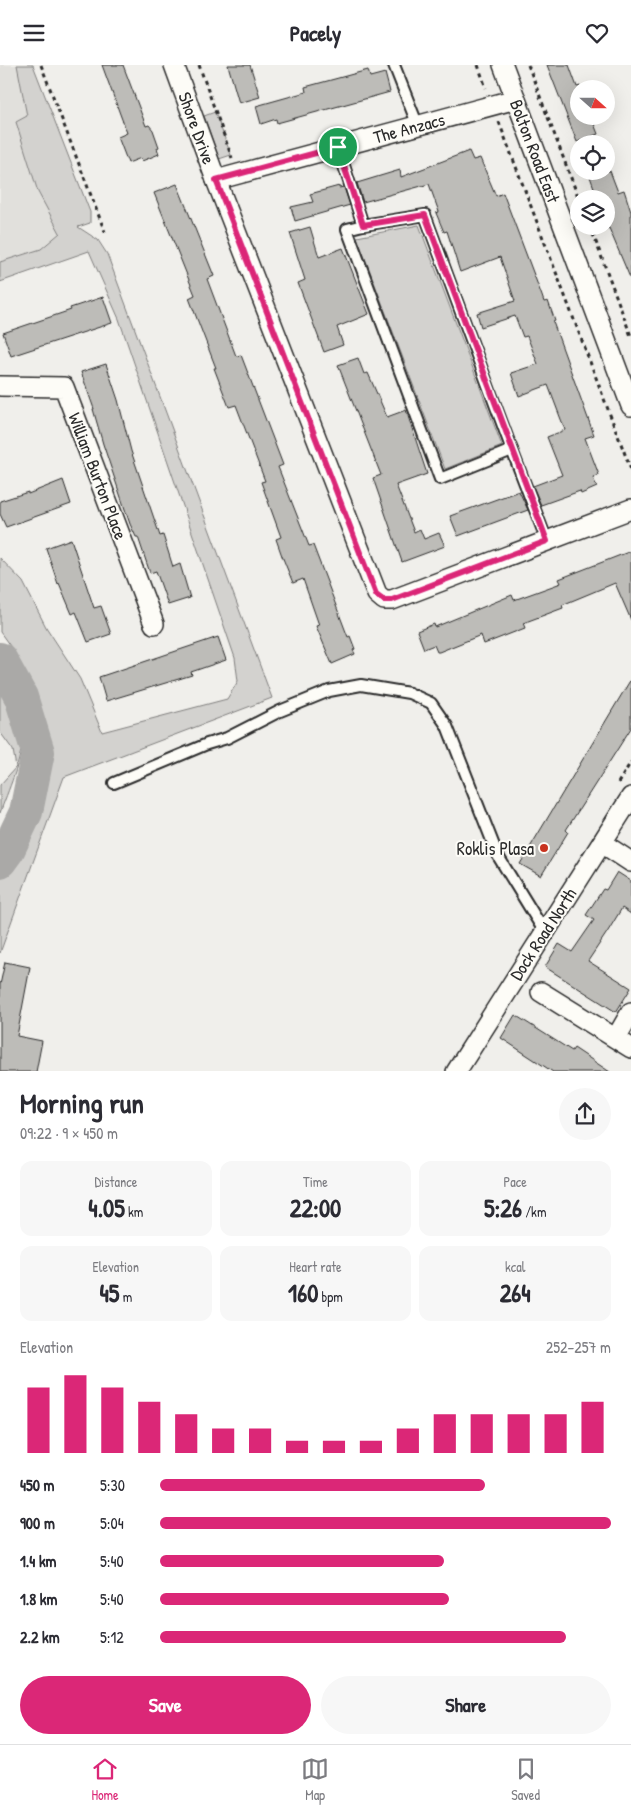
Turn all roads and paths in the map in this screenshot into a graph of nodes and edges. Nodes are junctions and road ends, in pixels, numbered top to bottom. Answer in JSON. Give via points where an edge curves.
{"nodes":[{"id":1,"x":41,"y":65,"type":"edge"},
{"id":2,"x":174,"y":65,"type":"edge"},
{"id":3,"x":199,"y":65,"type":"edge"},
{"id":4,"x":394,"y":65,"type":"edge"},
{"id":5,"x":478,"y":65,"type":"edge"},
{"id":6,"x":503,"y":65,"type":"edge"},
{"id":7,"x":528,"y":65,"type":"edge"},
{"id":8,"x":516,"y":99,"type":"junction"},
{"id":9,"x":493,"y":105,"type":"junction"},
{"id":10,"x":418,"y":125,"type":"junction"},
{"id":11,"x":338,"y":147,"type":"junction"},
{"id":12,"x":214,"y":172,"type":"junction"},
{"id":13,"x":576,"y":190,"type":"edge"},
{"id":14,"x":363,"y":225,"type":"junction"},
{"id":15,"x":105,"y":232,"type":"dead end"},
{"id":16,"x":593,"y":235,"type":"edge"},
{"id":17,"x":631,"y":336,"type":"edge"},
{"id":18,"x":625,"y":374,"type":"edge"},
{"id":19,"x":0,"y":386,"type":"edge"},
{"id":20,"x":631,"y":406,"type":"edge"},
{"id":21,"x":512,"y":450,"type":"junction"},
{"id":22,"x":631,"y":470,"type":"edge"},
{"id":23,"x":631,"y":509,"type":"edge"},
{"id":24,"x":547,"y":541,"type":"junction"},
{"id":25,"x":154,"y":624,"type":"dead end"},
{"id":26,"x":114,"y":783,"type":"dead end"},
{"id":27,"x":631,"y":797,"type":"edge"},
{"id":28,"x":602,"y":843,"type":"junction"},
{"id":29,"x":631,"y":862,"type":"edge"},
{"id":30,"x":544,"y":931,"type":"junction"},
{"id":31,"x":541,"y":992,"type":"dead end"},
{"id":32,"x":631,"y":1012,"type":"edge"},
{"id":33,"x":623,"y":1043,"type":"edge"},
{"id":34,"x":456,"y":1071,"type":"edge"}],
"edges":[{"from":1,"to":15,"type":"path"},
{"from":2,"to":12,"type":"street","name":"Shore Drive"},
{"from":3,"to":12,"type":"path","via":[[233,157]]},
{"from":4,"to":10,"type":"lane"},
{"from":5,"to":9,"type":"path"},
{"from":6,"to":8,"type":"street","name":"Bolton Road East"},
{"from":7,"to":13,"type":"path"},
{"from":8,"to":9,"type":"street","name":"The Anzacs"},
{"from":8,"to":18,"type":"street","name":"Bolton Road East"},
{"from":9,"to":10,"type":"street","name":"The Anzacs"},
{"from":9,"to":22,"type":"path"},
{"from":10,"to":11,"type":"street","name":"The Anzacs"},
{"from":11,"to":12,"type":"street","name":"The Anzacs"},
{"from":11,"to":14,"type":"lane"},
{"from":12,"to":24,"type":"street","name":"Shore Drive","via":[[376,594],[384,600],[392,600]]},
{"from":14,"to":21,"type":"lane","via":[[425,215]]},
{"from":14,"to":21,"type":"lane","via":[[347,229],[440,479]]},
{"from":16,"to":17,"type":"path"},
{"from":18,"to":20,"type":"street","name":"Bolton Road East"},
{"from":19,"to":25,"type":"street","name":"William Burton Place","via":[[64,387]]},
{"from":21,"to":24,"type":"lane"},
{"from":23,"to":24,"type":"street"},
{"from":26,"to":30,"type":"lane","via":[[227,738],[328,691],[361,685],[409,693],[431,703],[447,726],[498,856]]},
{"from":27,"to":28,"type":"street","name":"Dock Road North"},
{"from":28,"to":29,"type":"street"},
{"from":28,"to":30,"type":"street","name":"Dock Road North"},
{"from":30,"to":34,"type":"street","name":"Dock Road North"},
{"from":31,"to":33,"type":"street"},
{"from":32,"to":33,"type":"street"}]}
